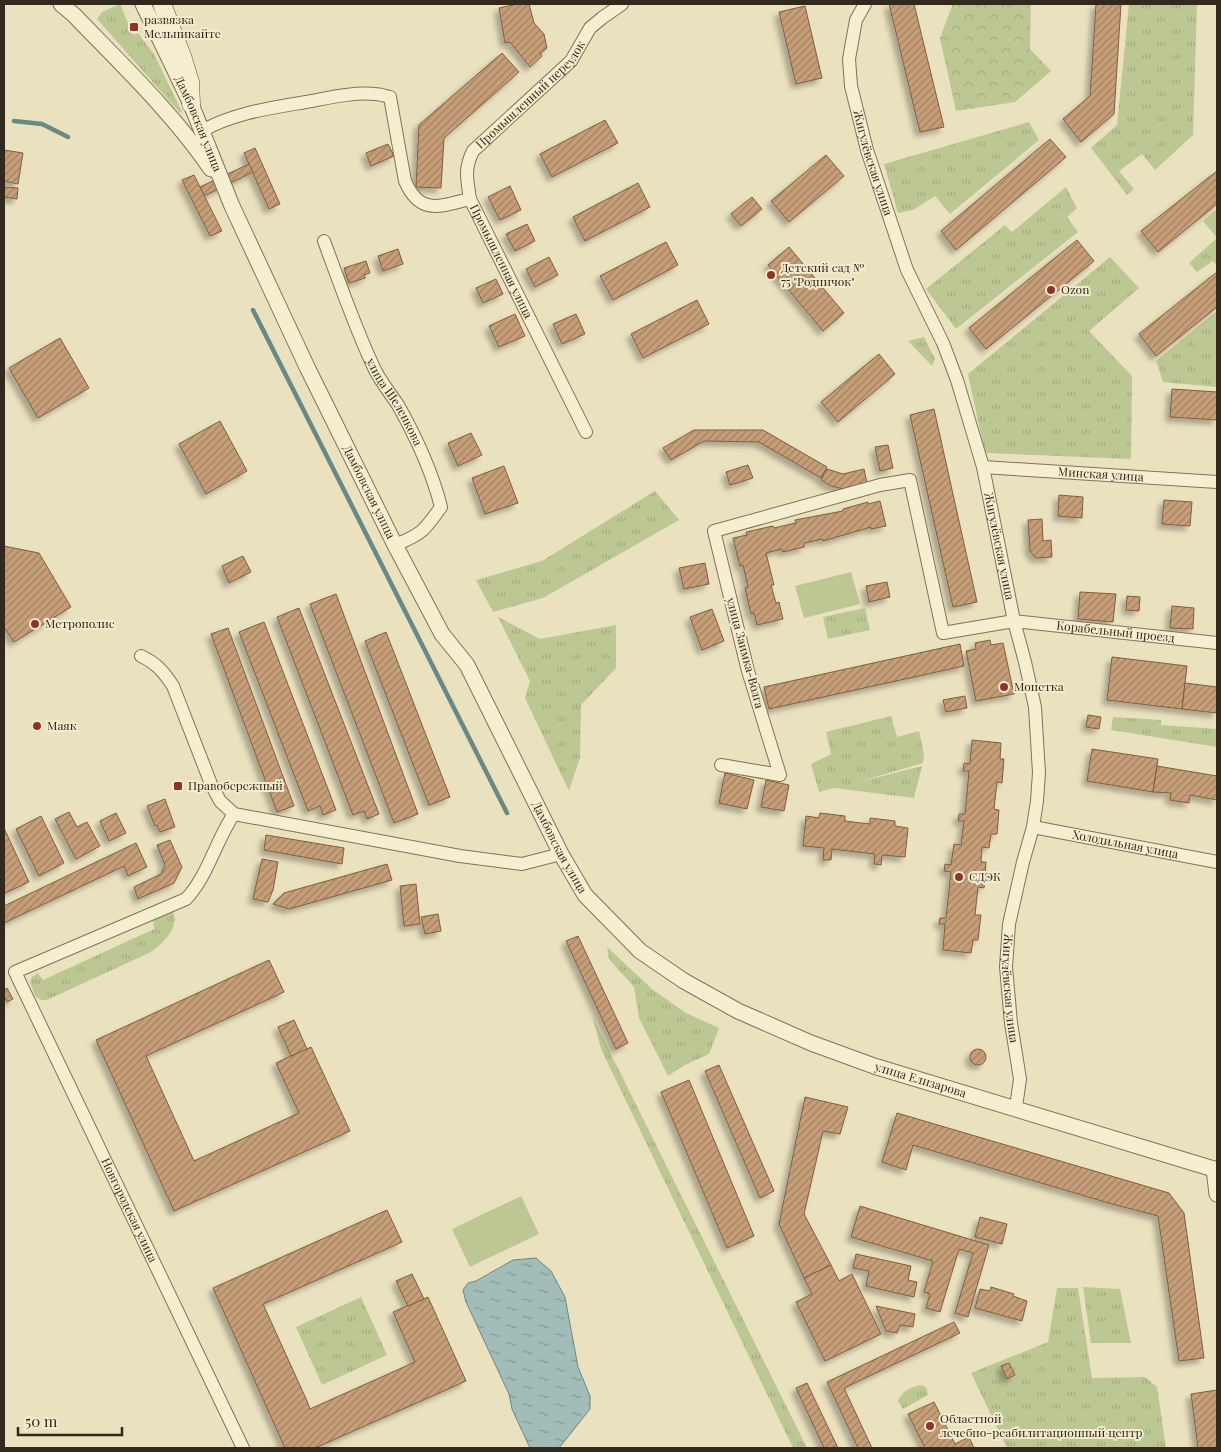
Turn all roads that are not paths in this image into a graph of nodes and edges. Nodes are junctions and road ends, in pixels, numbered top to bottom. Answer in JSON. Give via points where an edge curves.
{"nodes":[{"id":1,"x":61,"y":4,"type":"edge"},
{"id":2,"x":143,"y":4,"type":"edge"},
{"id":3,"x":162,"y":4,"type":"edge"},
{"id":4,"x":622,"y":4,"type":"edge"},
{"id":5,"x":865,"y":4,"type":"edge"},
{"id":6,"x":191,"y":104,"type":"junction"},
{"id":7,"x":202,"y":131,"type":"junction"},
{"id":8,"x":225,"y":190,"type":"junction"},
{"id":9,"x":470,"y":199,"type":"junction"},
{"id":10,"x":324,"y":241,"type":"dead end"},
{"id":11,"x":586,"y":432,"type":"dead end"},
{"id":12,"x":983,"y":467,"type":"junction"},
{"id":13,"x":1217,"y":482,"type":"edge"},
{"id":14,"x":714,"y":531,"type":"joint"},
{"id":15,"x":395,"y":545,"type":"junction"},
{"id":16,"x":1014,"y":621,"type":"junction"},
{"id":17,"x":1217,"y":643,"type":"edge"},
{"id":18,"x":141,"y":656,"type":"dead end"},
{"id":19,"x":721,"y":766,"type":"dead end"},
{"id":20,"x":234,"y":814,"type":"junction"},
{"id":21,"x":1033,"y":827,"type":"junction"},
{"id":22,"x":561,"y":854,"type":"junction"},
{"id":23,"x":1217,"y":862,"type":"edge"},
{"id":24,"x":640,"y":951,"type":"joint"},
{"id":25,"x":1016,"y":1108,"type":"junction"},
{"id":26,"x":1216,"y":1169,"type":"edge"},
{"id":27,"x":1217,"y":1194,"type":"edge"},
{"id":28,"x":243,"y":1448,"type":"edge"}],
"edges":[{"from":1,"to":8,"type":"street","via":[[170,116]]},
{"from":2,"to":6,"type":"street","name":"Дамбовская улица"},
{"from":3,"to":6,"type":"main road","via":[[188,74]]},
{"from":4,"to":9,"type":"street","name":"Промышленный переулок","via":[[590,28],[571,61],[474,151],[467,164]]},
{"from":5,"to":12,"type":"street","name":"Жигулёвская улица","via":[[856,20],[849,59],[851,86],[862,132],[907,270],[943,343],[957,380]]},
{"from":6,"to":7,"type":"street","name":"Дамбовская улица"},
{"from":7,"to":8,"type":"street","name":"Дамбовская улица"},
{"from":7,"to":9,"type":"street","name":"Промышленная улица","via":[[216,122],[251,112],[314,100],[353,94],[390,97],[410,194],[424,204],[436,207]]},
{"from":8,"to":15,"type":"street","name":"Дамбовская улица"},
{"from":9,"to":11,"type":"street","name":"Промышленная улица"},
{"from":10,"to":15,"type":"street","name":"улица Шеленкова","via":[[358,333],[376,372],[414,435],[435,483],[441,507],[427,527]]},
{"from":12,"to":13,"type":"street","name":"Минская улица"},
{"from":12,"to":16,"type":"street","name":"Жигулёвская улица"},
{"from":14,"to":16,"type":"street","name":"Корабельный проезд","via":[[880,485],[910,480],[943,633]]},
{"from":14,"to":19,"type":"street","name":"улица Заимка-Волга","via":[[748,671],[780,775]]},
{"from":15,"to":22,"type":"street","name":"Дамбовская улица","via":[[442,634],[467,665]]},
{"from":16,"to":17,"type":"street","name":"Корабельный проезд"},
{"from":16,"to":21,"type":"street","name":"Жигулёвская улица","via":[[1026,662],[1038,728],[1039,773]]},
{"from":18,"to":20,"type":"street","via":[[163,671],[172,686],[211,784],[220,801]]},
{"from":20,"to":22,"type":"street","via":[[486,860],[522,864]]},
{"from":20,"to":28,"type":"street","name":"Новгородская улица","via":[[193,892],[186,899],[15,972]]},
{"from":21,"to":23,"type":"street","name":"Холодильная улица"},
{"from":21,"to":25,"type":"street","name":"Жигулёвская улица","via":[[1009,924],[1006,967],[1020,1079]]},
{"from":22,"to":24,"type":"street","name":"Дамбовская улица","via":[[585,895]]},
{"from":24,"to":25,"type":"street","name":"улица Елизарова","via":[[684,981],[738,1011],[811,1043],[874,1066]]},
{"from":25,"to":26,"type":"street","name":"улица Елизарова"},
{"from":26,"to":27,"type":"street"}]}
